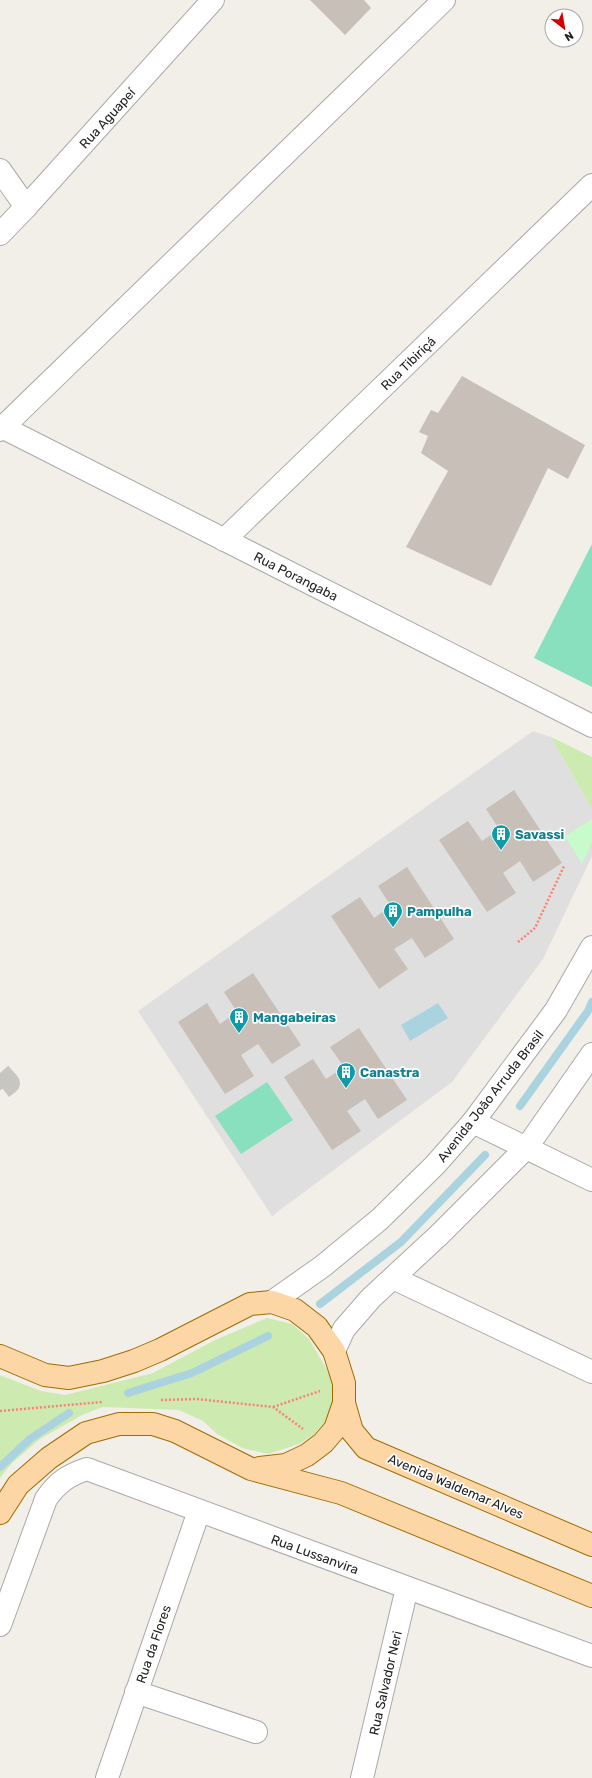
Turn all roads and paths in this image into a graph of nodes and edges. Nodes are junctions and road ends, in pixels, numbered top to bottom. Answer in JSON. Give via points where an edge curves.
{"nodes":[{"id":1,"x":214,"y":0,"type":"edge"},
{"id":2,"x":444,"y":0,"type":"edge"},
{"id":3,"x":0,"y":170,"type":"edge"},
{"id":4,"x":592,"y":185,"type":"edge"},
{"id":5,"x":26,"y":207,"type":"junction"},
{"id":6,"x":0,"y":234,"type":"edge"},
{"id":7,"x":1,"y":428,"type":"edge"},
{"id":8,"x":224,"y":540,"type":"junction"},
{"id":9,"x":592,"y":726,"type":"edge"},
{"id":10,"x":564,"y":866,"type":"dead end"},
{"id":11,"x":518,"y":942,"type":"dead end"},
{"id":12,"x":592,"y":947,"type":"edge"},
{"id":13,"x":592,"y":1054,"type":"edge"},
{"id":14,"x":473,"y":1122,"type":"junction"},
{"id":15,"x":527,"y":1147,"type":"junction"},
{"id":16,"x":592,"y":1180,"type":"edge"},
{"id":17,"x":393,"y":1278,"type":"junction"},
{"id":18,"x":272,"y":1302,"type":"junction"},
{"id":19,"x":334,"y":1351,"type":"junction"},
{"id":20,"x":0,"y":1356,"type":"edge"},
{"id":21,"x":592,"y":1372,"type":"edge"},
{"id":22,"x":344,"y":1393,"type":"junction"},
{"id":23,"x":273,"y":1407,"type":"dead end"},
{"id":24,"x":250,"y":1469,"type":"junction"},
{"id":25,"x":199,"y":1511,"type":"junction"},
{"id":26,"x":0,"y":1512,"type":"edge"},
{"id":27,"x":592,"y":1545,"type":"edge"},
{"id":28,"x":407,"y":1588,"type":"junction"},
{"id":29,"x":592,"y":1596,"type":"edge"},
{"id":30,"x":0,"y":1625,"type":"edge"},
{"id":31,"x":592,"y":1656,"type":"edge"},
{"id":32,"x":136,"y":1692,"type":"junction"},
{"id":33,"x":256,"y":1732,"type":"dead end"},
{"id":34,"x":107,"y":1778,"type":"edge"},
{"id":35,"x":362,"y":1778,"type":"edge"}],
"edges":[{"from":1,"to":5,"type":"street","name":"Rua Aguapeí"},
{"from":2,"to":7,"type":"street"},
{"from":3,"to":5,"type":"street"},
{"from":4,"to":8,"type":"street","name":"Rua Tibiriçá"},
{"from":5,"to":6,"type":"street","name":"Rua Aguapeí"},
{"from":7,"to":8,"type":"street","name":"Rua Porangaba"},
{"from":8,"to":9,"type":"street","name":"Rua Porangaba"},
{"from":10,"to":11,"type":"path","via":[[535,928]]},
{"from":12,"to":14,"type":"street","name":"Avenida João Arruda Brasil","via":[[556,1010]]},
{"from":13,"to":15,"type":"street"},
{"from":14,"to":15,"type":"street"},
{"from":14,"to":18,"type":"street","name":"Avenida João Arruda Brasil","via":[[435,1165],[380,1219],[323,1266]]},
{"from":15,"to":16,"type":"street"},
{"from":15,"to":17,"type":"street"},
{"from":17,"to":19,"type":"street","via":[[371,1298],[344,1329]]},
{"from":17,"to":21,"type":"street"},
{"from":18,"to":19,"type":"main road","name":"Avenida Waldemar Alves","via":[[295,1310],[317,1327]]},
{"from":18,"to":20,"type":"main road","via":[[250,1304],[134,1361],[69,1378],[45,1374]]},
{"from":19,"to":22,"type":"main road","name":"Avenida Waldemar Alves"},
{"from":22,"to":23,"type":"path"},
{"from":22,"to":24,"type":"main road","via":[[335,1430],[323,1443],[307,1455],[286,1465]]},
{"from":22,"to":27,"type":"main road","name":"Avenida Waldemar Alves","via":[[352,1431],[366,1448]]},
{"from":24,"to":26,"type":"main road","via":[[168,1429],[153,1424],[119,1424],[86,1433],[49,1458],[18,1485]]},
{"from":24,"to":29,"type":"main road","via":[[341,1493]]},
{"from":25,"to":28,"type":"street","name":"Rua Lussanvira"},
{"from":25,"to":30,"type":"street","name":"Rua Lussanvira","via":[[87,1469],[72,1474],[56,1484],[46,1499]]},
{"from":25,"to":32,"type":"street","name":"Rua da Flores"},
{"from":28,"to":31,"type":"street","name":"Rua Lussanvira"},
{"from":28,"to":35,"type":"street","name":"Rua Salvador Neri"},
{"from":32,"to":33,"type":"street"},
{"from":32,"to":34,"type":"street","name":"Rua da Flores"}]}
